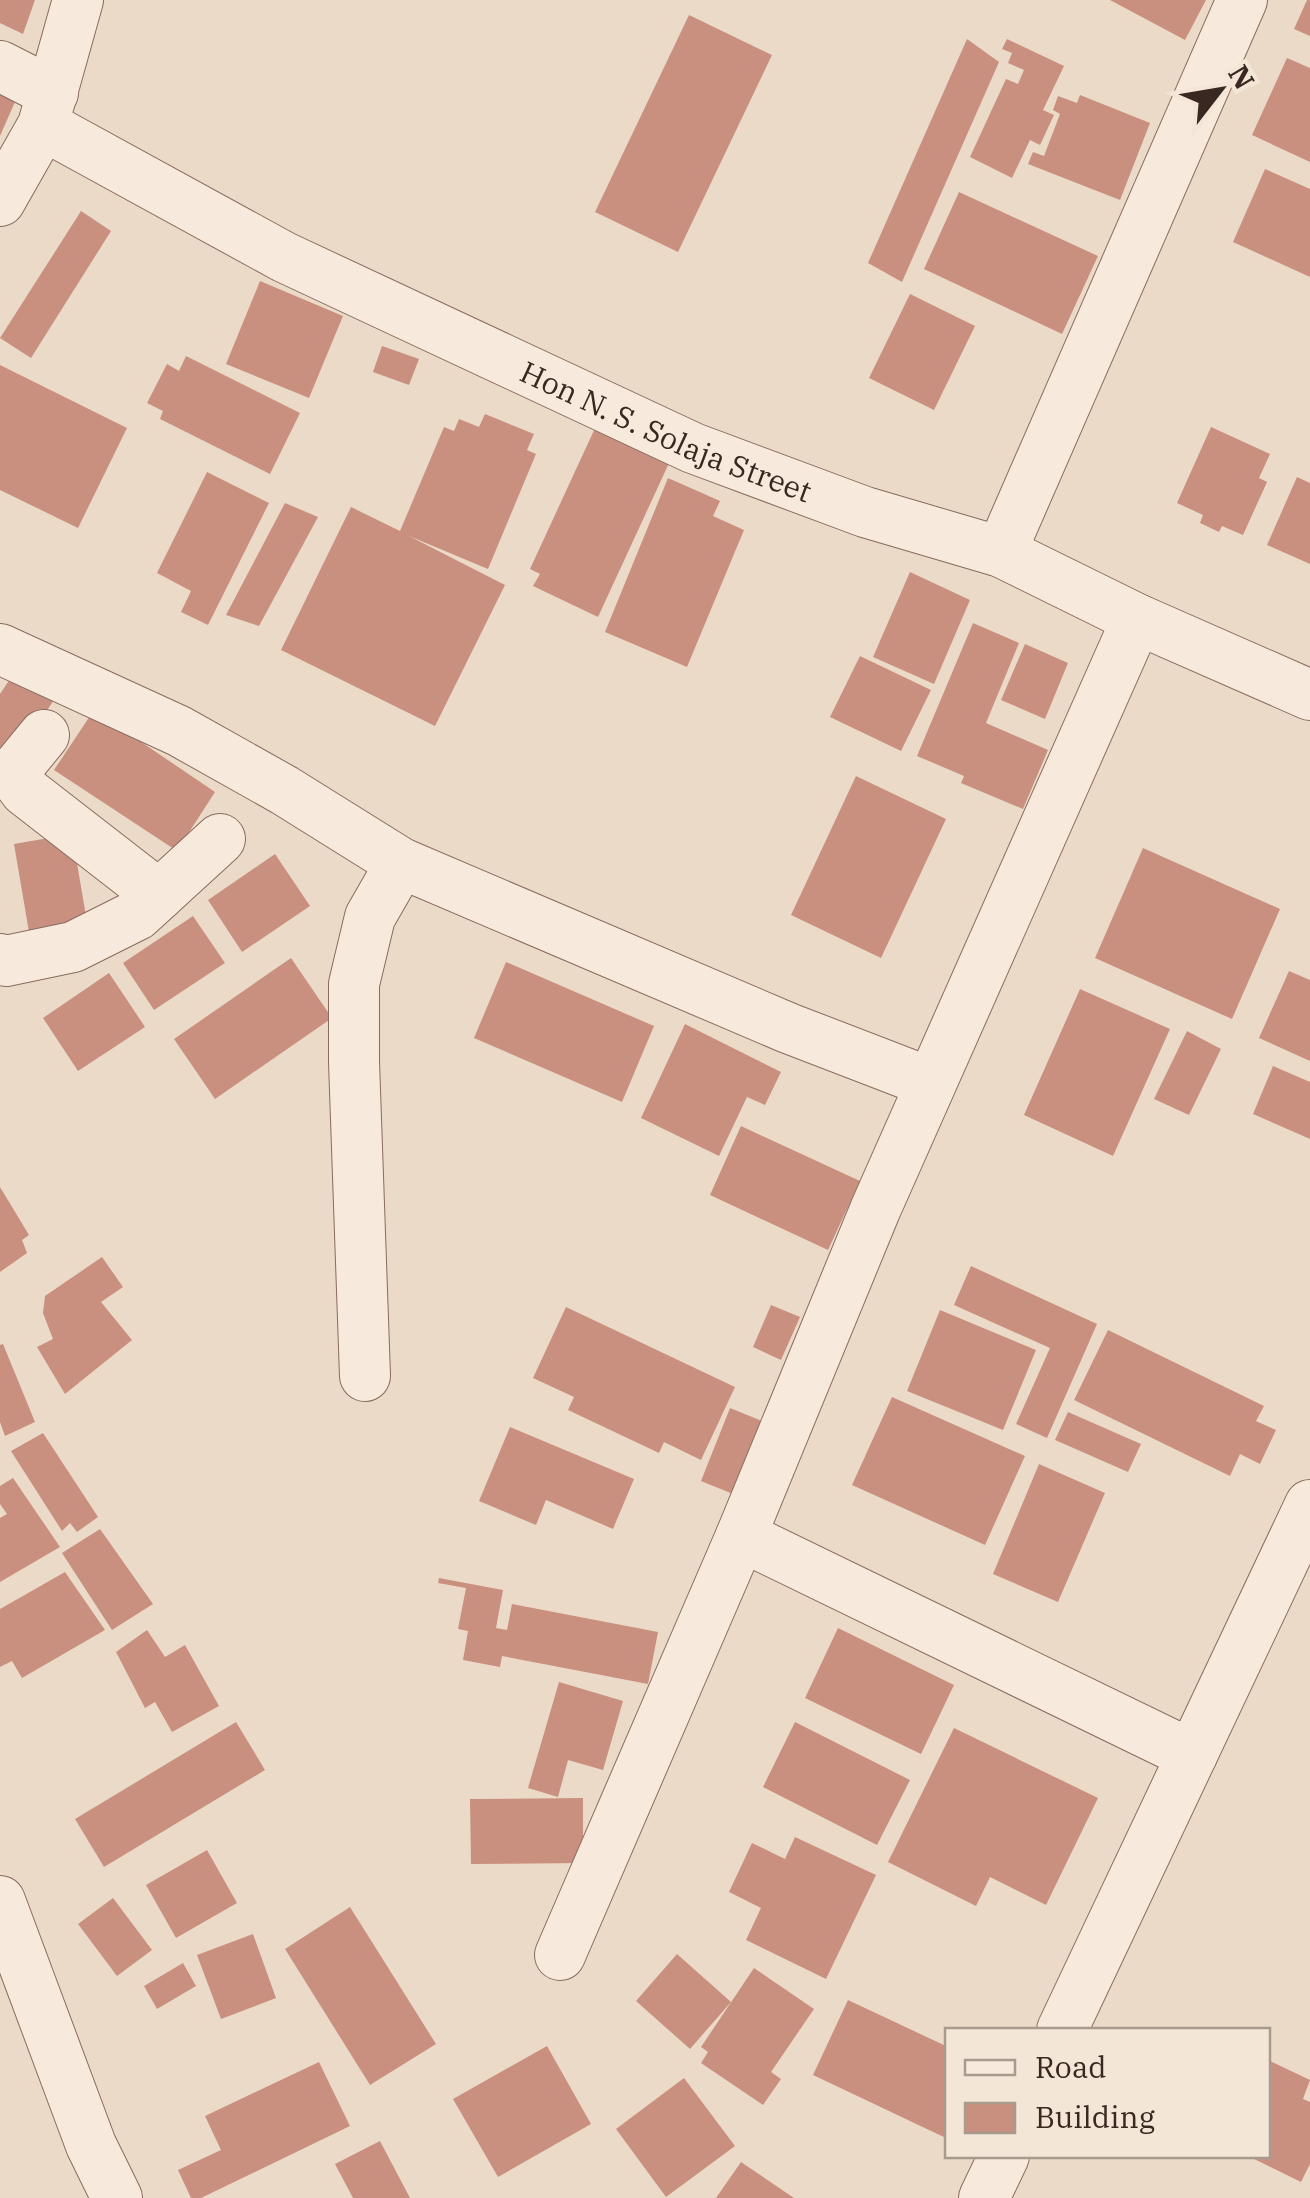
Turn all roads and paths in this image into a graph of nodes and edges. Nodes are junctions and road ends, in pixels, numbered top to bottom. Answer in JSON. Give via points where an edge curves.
{"nodes":[{"id":1,"x":78,"y":0,"type":"edge"},
{"id":2,"x":1242,"y":0,"type":"edge"},
{"id":3,"x":0,"y":66,"type":"edge"},
{"id":4,"x":48,"y":109,"type":"junction"},
{"id":5,"x":0,"y":201,"type":"edge"},
{"id":6,"x":1002,"y":552,"type":"junction"},
{"id":7,"x":1136,"y":619,"type":"junction"},
{"id":8,"x":0,"y":649,"type":"edge"},
{"id":9,"x":1310,"y":696,"type":"edge"},
{"id":10,"x":44,"y":734,"type":"dead end"},
{"id":11,"x":220,"y":840,"type":"dead end"},
{"id":12,"x":401,"y":864,"type":"junction"},
{"id":13,"x":158,"y":894,"type":"junction"},
{"id":14,"x":0,"y":959,"type":"edge"},
{"id":15,"x":931,"y":1083,"type":"junction"},
{"id":16,"x":365,"y":1376,"type":"dead end"},
{"id":17,"x":1310,"y":1504,"type":"edge"},
{"id":18,"x":742,"y":1536,"type":"junction"},
{"id":19,"x":1192,"y":1755,"type":"junction"},
{"id":20,"x":0,"y":1902,"type":"edge"},
{"id":21,"x":560,"y":1955,"type":"dead end"},
{"id":22,"x":1063,"y":2028,"type":"edge"},
{"id":23,"x":1003,"y":2158,"type":"edge"},
{"id":24,"x":117,"y":2198,"type":"edge"},
{"id":25,"x":984,"y":2198,"type":"edge"}],
"edges":[{"from":1,"to":4,"type":"street"},
{"from":2,"to":6,"type":"street"},
{"from":3,"to":4,"type":"street","name":"Hon N. S. Solaja Street"},
{"from":4,"to":5,"type":"street"},
{"from":4,"to":6,"type":"street","name":"Hon N. S. Solaja Street","via":[[284,257],[693,448],[865,512]]},
{"from":6,"to":7,"type":"street","name":"Hon N. S. Solaja Street"},
{"from":7,"to":9,"type":"street","name":"Hon N. S. Solaja Street"},
{"from":7,"to":15,"type":"street"},
{"from":8,"to":12,"type":"street","via":[[179,731]]},
{"from":10,"to":13,"type":"street","via":[[16,768],[17,780]]},
{"from":11,"to":13,"type":"street"},
{"from":12,"to":15,"type":"street"},
{"from":12,"to":16,"type":"street","via":[[370,918],[354,984]]},
{"from":13,"to":14,"type":"street","via":[[137,915],[73,947]]},
{"from":15,"to":18,"type":"street"},
{"from":17,"to":19,"type":"street"},
{"from":18,"to":19,"type":"street"},
{"from":18,"to":21,"type":"street"},
{"from":19,"to":22,"type":"street"},
{"from":20,"to":24,"type":"street"},
{"from":23,"to":25,"type":"street"}]}
